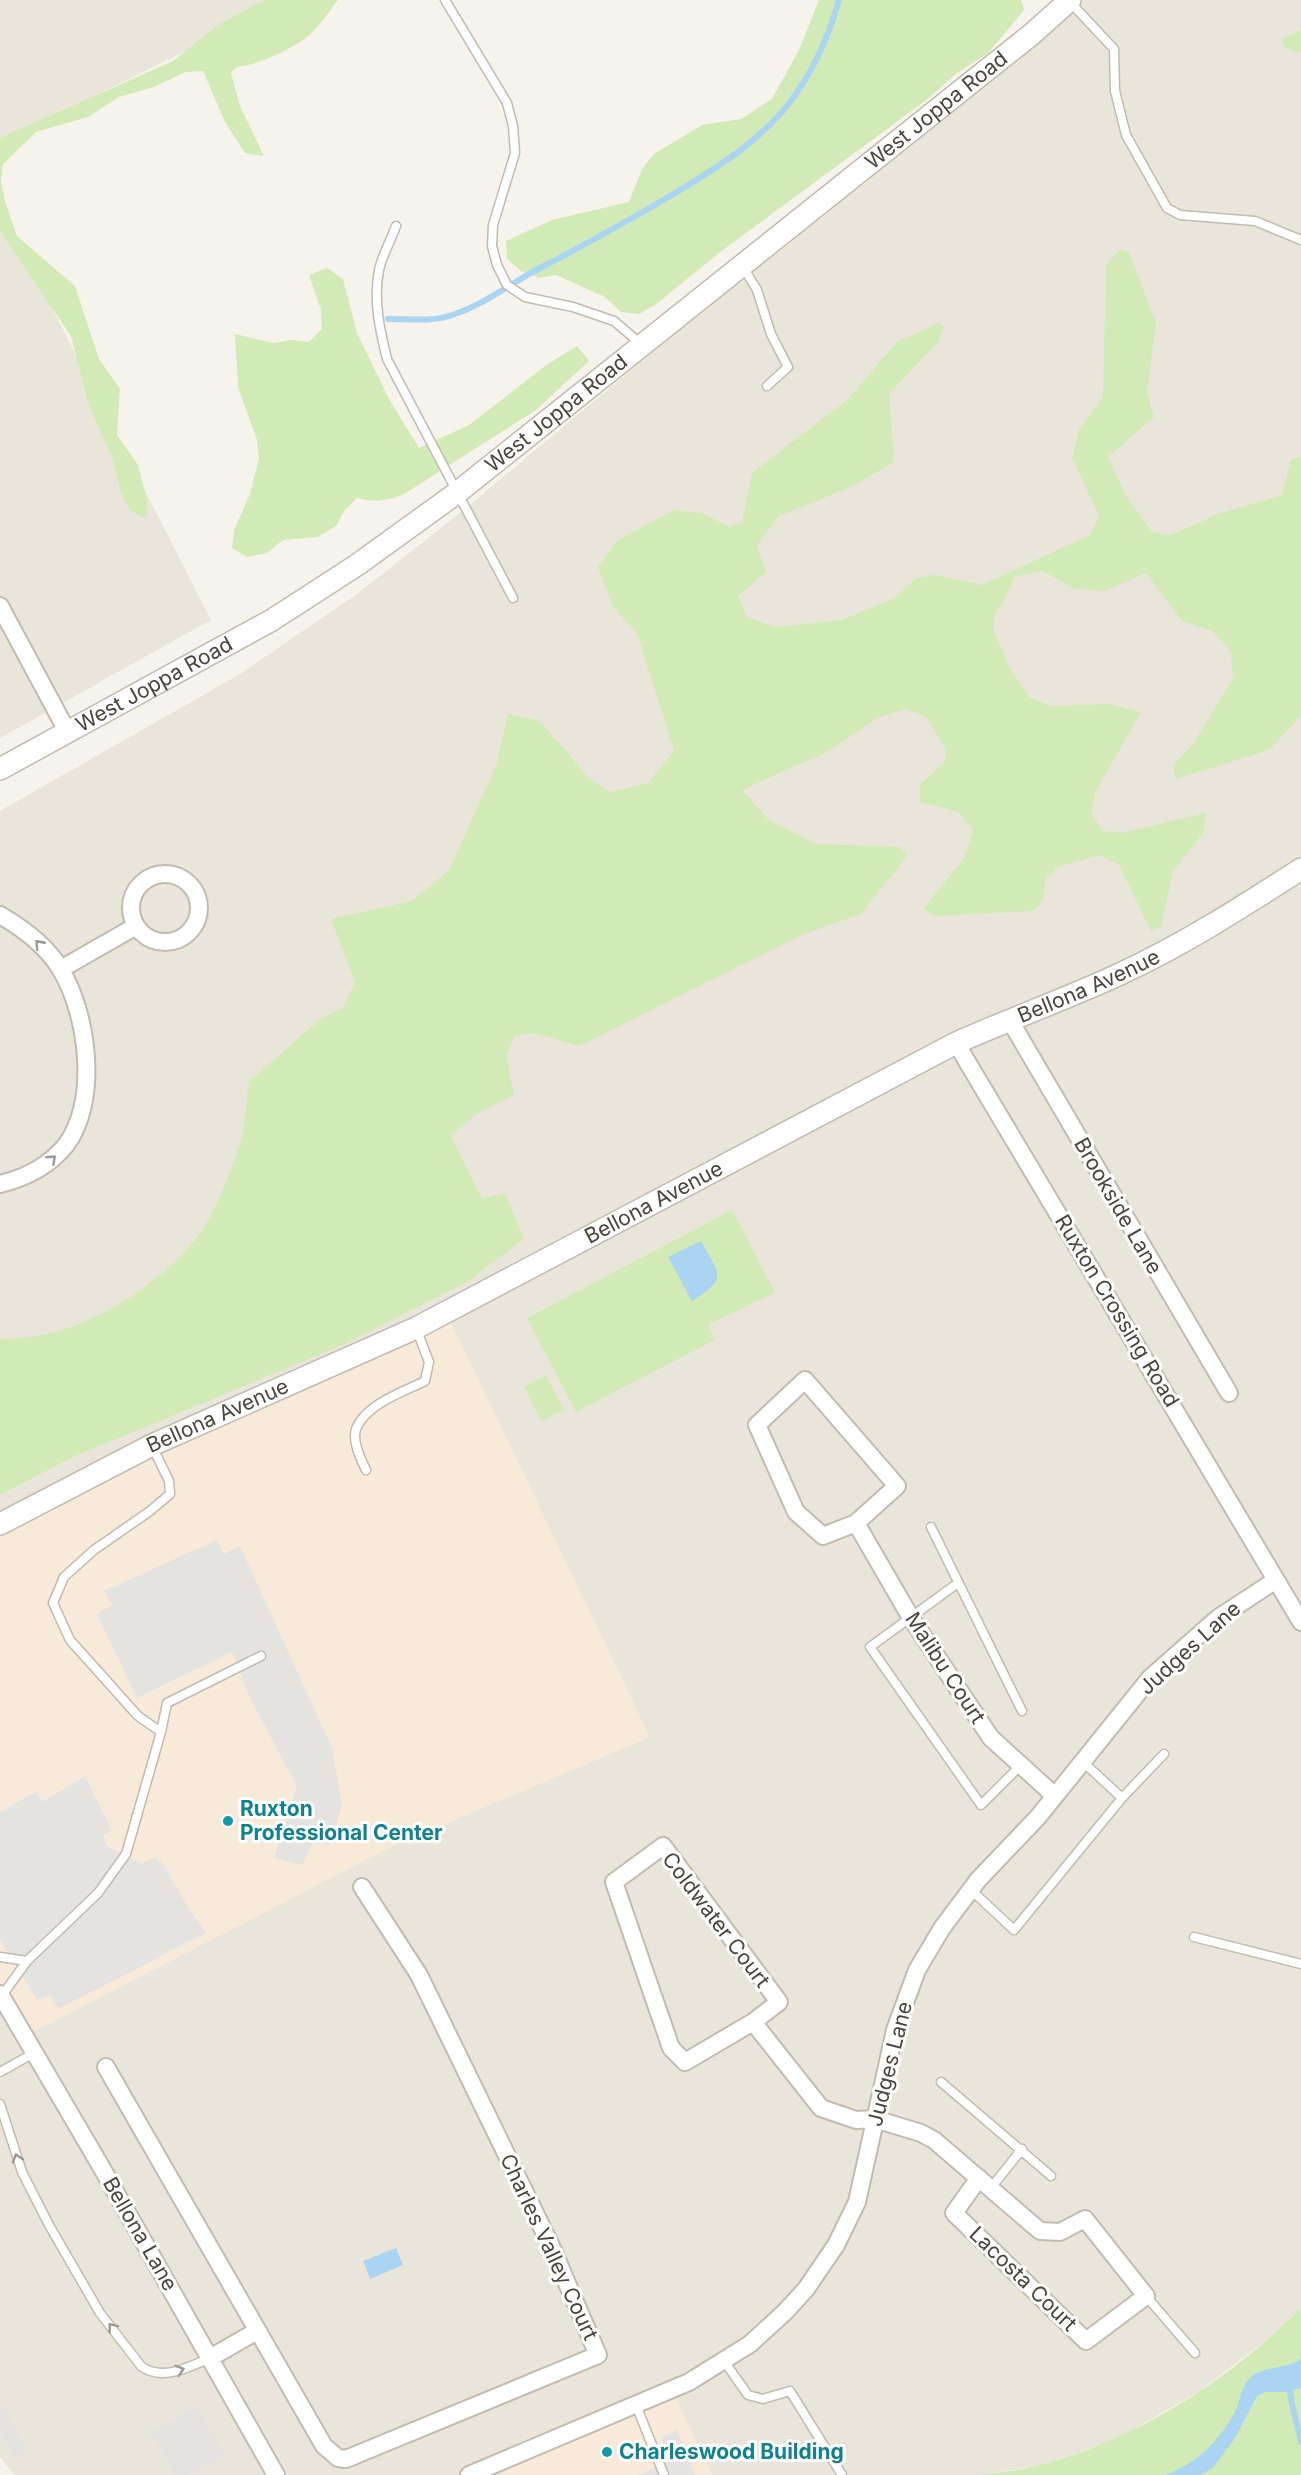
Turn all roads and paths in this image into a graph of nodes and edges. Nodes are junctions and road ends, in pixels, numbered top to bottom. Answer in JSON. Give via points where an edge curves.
{"nodes":[{"id":1,"x":445,"y":0,"type":"edge"},
{"id":2,"x":1070,"y":0,"type":"edge"},
{"id":3,"x":396,"y":226,"type":"dead end"},
{"id":4,"x":1301,"y":240,"type":"edge"},
{"id":5,"x":742,"y":266,"type":"junction"},
{"id":6,"x":642,"y":346,"type":"junction"},
{"id":7,"x":767,"y":386,"type":"dead end"},
{"id":8,"x":458,"y":492,"type":"junction"},
{"id":9,"x":513,"y":598,"type":"dead end"},
{"id":10,"x":0,"y":606,"type":"edge"},
{"id":11,"x":67,"y":731,"type":"junction"},
{"id":12,"x":0,"y":769,"type":"edge"},
{"id":13,"x":1301,"y":869,"type":"edge"},
{"id":14,"x":0,"y":915,"type":"edge"},
{"id":15,"x":136,"y":926,"type":"junction"},
{"id":16,"x":61,"y":969,"type":"junction"},
{"id":17,"x":1009,"y":1019,"type":"junction"},
{"id":18,"x":956,"y":1043,"type":"junction"},
{"id":19,"x":0,"y":1184,"type":"edge"},
{"id":20,"x":416,"y":1328,"type":"junction"},
{"id":21,"x":1229,"y":1393,"type":"dead end"},
{"id":22,"x":152,"y":1446,"type":"junction"},
{"id":23,"x":366,"y":1470,"type":"dead end"},
{"id":24,"x":856,"y":1523,"type":"junction"},
{"id":25,"x":0,"y":1524,"type":"edge"},
{"id":26,"x":931,"y":1527,"type":"dead end"},
{"id":27,"x":1276,"y":1580,"type":"junction"},
{"id":28,"x":958,"y":1583,"type":"junction"},
{"id":29,"x":911,"y":1618,"type":"junction"},
{"id":30,"x":1301,"y":1622,"type":"edge"},
{"id":31,"x":261,"y":1656,"type":"dead end"},
{"id":32,"x":1022,"y":1711,"type":"dead end"},
{"id":33,"x":161,"y":1732,"type":"junction"},
{"id":34,"x":1164,"y":1754,"type":"dead end"},
{"id":35,"x":1083,"y":1762,"type":"junction"},
{"id":36,"x":1020,"y":1766,"type":"junction"},
{"id":37,"x":1056,"y":1796,"type":"junction"},
{"id":38,"x":1122,"y":1798,"type":"junction"},
{"id":39,"x":362,"y":1887,"type":"dead end"},
{"id":40,"x":970,"y":1890,"type":"junction"},
{"id":41,"x":1194,"y":1937,"type":"dead end"},
{"id":42,"x":0,"y":1957,"type":"edge"},
{"id":43,"x":27,"y":1961,"type":"junction"},
{"id":44,"x":1301,"y":1964,"type":"edge"},
{"id":45,"x":1,"y":1996,"type":"edge"},
{"id":46,"x":753,"y":2022,"type":"junction"},
{"id":47,"x":34,"y":2053,"type":"junction"},
{"id":48,"x":106,"y":2067,"type":"dead end"},
{"id":49,"x":0,"y":2072,"type":"edge"},
{"id":50,"x":941,"y":2082,"type":"dead end"},
{"id":51,"x":0,"y":2104,"type":"edge"},
{"id":52,"x":875,"y":2119,"type":"junction"},
{"id":53,"x":1022,"y":2149,"type":"junction"},
{"id":54,"x":1051,"y":2176,"type":"dead end"},
{"id":55,"x":985,"y":2183,"type":"junction"},
{"id":56,"x":1146,"y":2296,"type":"junction"},
{"id":57,"x":257,"y":2331,"type":"junction"},
{"id":58,"x":1195,"y":2353,"type":"dead end"},
{"id":59,"x":210,"y":2358,"type":"junction"},
{"id":60,"x":724,"y":2361,"type":"junction"},
{"id":61,"x":636,"y":2405,"type":"junction"},
{"id":62,"x":276,"y":2475,"type":"edge"},
{"id":63,"x":469,"y":2475,"type":"edge"},
{"id":64,"x":664,"y":2475,"type":"edge"},
{"id":65,"x":842,"y":2475,"type":"edge"}],
"edges":[{"from":1,"to":6,"type":"lane","via":[[507,103],[513,126],[515,153],[493,225],[492,246],[507,285],[521,294],[614,321]]},
{"from":2,"to":4,"type":"lane","via":[[1114,49],[1115,91],[1126,135],[1167,208],[1180,215],[1255,221]]},
{"from":2,"to":5,"type":"street","name":"West Joppa Road","via":[[1023,42]]},
{"from":3,"to":8,"type":"lane","via":[[379,270],[379,328],[387,359]]},
{"from":5,"to":6,"type":"street","name":"West Joppa Road"},
{"from":5,"to":7,"type":"lane","via":[[757,290],[771,334],[788,367]]},
{"from":6,"to":8,"type":"street","name":"West Joppa Road"},
{"from":8,"to":9,"type":"lane"},
{"from":8,"to":11,"type":"street","name":"West Joppa Road","via":[[307,599]]},
{"from":10,"to":11,"type":"street"},
{"from":11,"to":12,"type":"street","name":"West Joppa Road"},
{"from":13,"to":17,"type":"street","name":"Bellona Avenue","via":[[1161,954]]},
{"from":16,"to":14,"type":"street","one_way":true,"via":[[36,939]]},
{"from":15,"to":15,"type":"street","via":[[153,940],[175,941],[185,936],[198,918],[199,907],[192,887],[173,875],[151,878],[142,884],[132,904]]},
{"from":15,"to":16,"type":"street"},
{"from":19,"to":16,"type":"street","one_way":true,"via":[[47,1164],[66,1144],[83,1110],[86,1049],[77,1006]]},
{"from":17,"to":18,"type":"street","name":"Bellona Avenue"},
{"from":17,"to":21,"type":"street","name":"Brookside Lane"},
{"from":18,"to":20,"type":"street","name":"Bellona Avenue"},
{"from":18,"to":27,"type":"street","name":"Ruxton Crossing Road"},
{"from":20,"to":22,"type":"street","name":"Bellona Avenue"},
{"from":20,"to":23,"type":"lane","via":[[429,1362],[425,1381],[368,1412],[356,1431],[358,1453]]},
{"from":22,"to":25,"type":"street","name":"Bellona Avenue"},
{"from":22,"to":33,"type":"lane","via":[[169,1481],[170,1494],[64,1577],[53,1603],[70,1640],[138,1716]]},
{"from":24,"to":24,"type":"street","via":[[823,1536],[796,1512],[757,1425],[806,1380],[897,1486]]},
{"from":24,"to":29,"type":"street","name":"Malibu Court"},
{"from":26,"to":28,"type":"lane"},
{"from":27,"to":30,"type":"street","name":"Ruxton Crossing Road"},
{"from":27,"to":35,"type":"street","name":"Judges Lane","via":[[1218,1618],[1150,1678]]},
{"from":28,"to":29,"type":"lane"},
{"from":28,"to":32,"type":"lane"},
{"from":29,"to":36,"type":"street","name":"Malibu Court","via":[[991,1738]]},
{"from":29,"to":36,"type":"lane","via":[[870,1647],[981,1805]]},
{"from":31,"to":33,"type":"lane","via":[[167,1703]]},
{"from":33,"to":43,"type":"lane","via":[[126,1854],[98,1893]]},
{"from":34,"to":38,"type":"lane"},
{"from":35,"to":37,"type":"street","name":"Judges Lane"},
{"from":35,"to":38,"type":"lane"},
{"from":36,"to":37,"type":"street","name":"Malibu Court"},
{"from":37,"to":40,"type":"street","name":"Judges Lane"},
{"from":38,"to":40,"type":"lane","via":[[1014,1930]]},
{"from":39,"to":57,"type":"street","name":"Charles Valley Court","via":[[419,1975],[551,2246],[598,2355],[346,2459],[338,2458],[324,2446]]},
{"from":40,"to":52,"type":"street","name":"Judges Lane","via":[[917,1970],[895,2030]]},
{"from":41,"to":44,"type":"lane"},
{"from":42,"to":43,"type":"lane"},
{"from":43,"to":45,"type":"lane"},
{"from":45,"to":47,"type":"street","name":"Bellona Lane"},
{"from":46,"to":46,"type":"street","name":"Coldwater Court","via":[[779,2002],[663,1846],[614,1882],[670,2048],[685,2062]]},
{"from":46,"to":52,"type":"street","name":"Coldwater Court","via":[[821,2108],[856,2120]]},
{"from":47,"to":49,"type":"lane"},
{"from":47,"to":59,"type":"street","name":"Bellona Lane"},
{"from":48,"to":57,"type":"street","name":"Charles Valley Court"},
{"from":50,"to":53,"type":"lane"},
{"from":51,"to":59,"type":"lane","via":[[22,2172],[49,2225],[100,2313],[141,2366],[149,2372],[170,2373]]},
{"from":52,"to":55,"type":"street","name":"Lacosta Court","via":[[934,2140]]},
{"from":52,"to":60,"type":"street","name":"Judges Lane","via":[[860,2193],[837,2245],[785,2312],[750,2344]]},
{"from":53,"to":54,"type":"lane"},
{"from":53,"to":55,"type":"lane"},
{"from":55,"to":56,"type":"street","name":"Lacosta Court","via":[[1040,2231],[1060,2232],[1085,2219]]},
{"from":55,"to":56,"type":"street","name":"Lacosta Court","via":[[954,2213],[1086,2341]]},
{"from":56,"to":58,"type":"lane"},
{"from":57,"to":59,"type":"street"},
{"from":59,"to":62,"type":"street","name":"Bellona Lane"},
{"from":60,"to":61,"type":"street","name":"Judges Lane","via":[[689,2382]]},
{"from":60,"to":65,"type":"lane","via":[[748,2394],[763,2399],[790,2391]]},
{"from":61,"to":63,"type":"street","name":"Judges Lane"},
{"from":61,"to":64,"type":"lane"}]}
